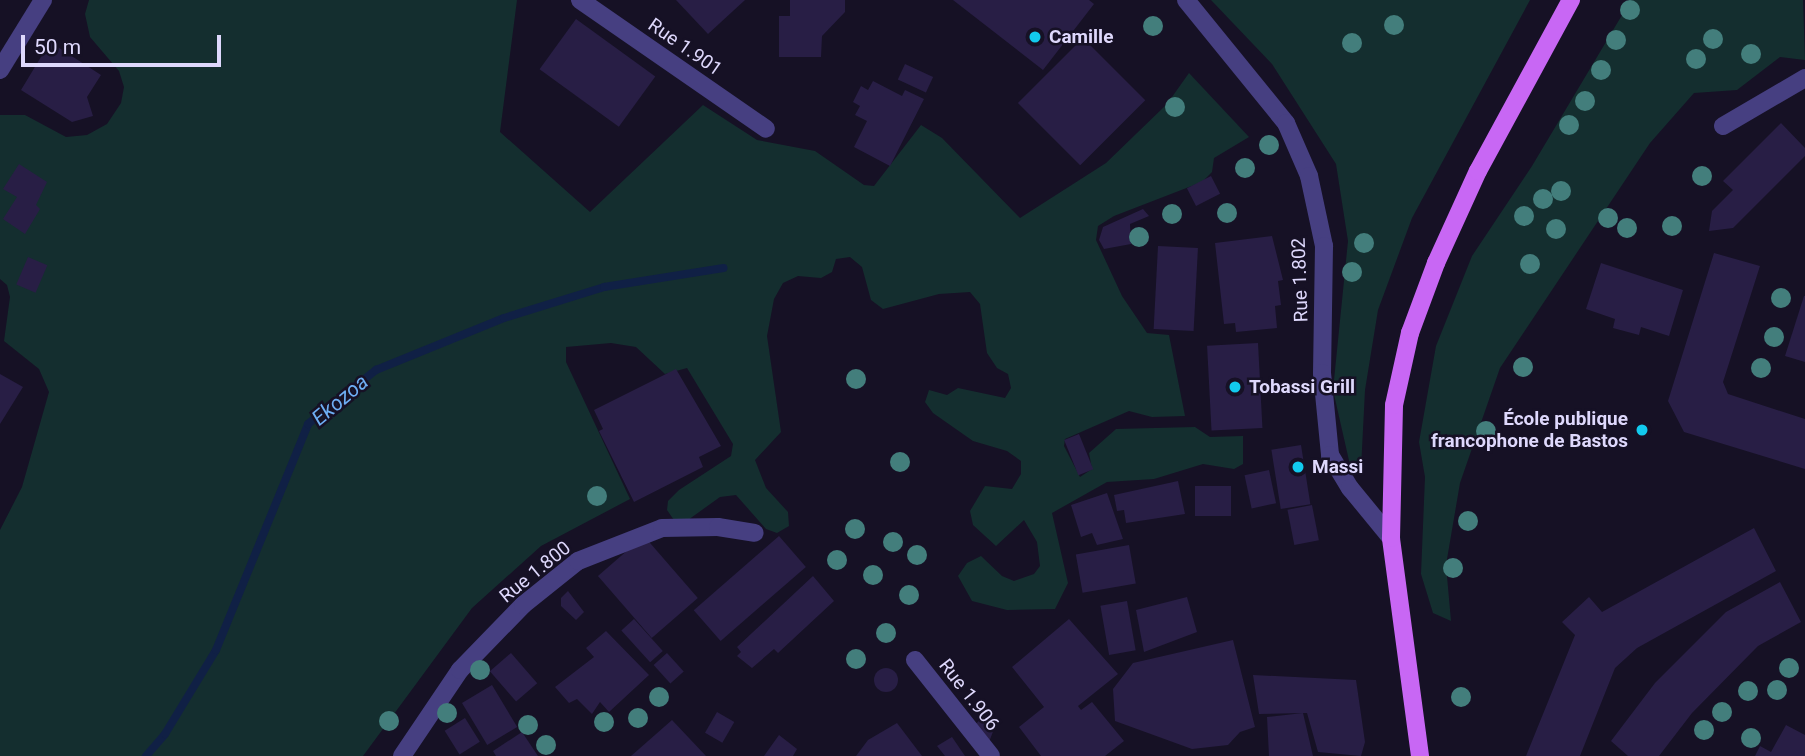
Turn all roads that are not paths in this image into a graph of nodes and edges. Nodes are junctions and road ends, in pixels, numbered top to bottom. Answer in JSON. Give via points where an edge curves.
{"nodes":[{"id":1,"x":42,"y":0,"type":"edge"},
{"id":2,"x":580,"y":0,"type":"edge"},
{"id":3,"x":1186,"y":0,"type":"edge"},
{"id":4,"x":1572,"y":0,"type":"edge"},
{"id":5,"x":0,"y":70,"type":"edge"},
{"id":6,"x":1805,"y":78,"type":"edge"},
{"id":7,"x":1723,"y":127,"type":"dead end"},
{"id":8,"x":766,"y":129,"type":"dead end"},
{"id":9,"x":755,"y":533,"type":"dead end"},
{"id":10,"x":1391,"y":538,"type":"junction"},
{"id":11,"x":915,"y":660,"type":"dead end"},
{"id":12,"x":402,"y":756,"type":"edge"},
{"id":13,"x":990,"y":756,"type":"edge"},
{"id":14,"x":1420,"y":756,"type":"edge"}],
"edges":[{"from":1,"to":5,"type":"street"},
{"from":2,"to":8,"type":"street","name":"Rue 1.901"},
{"from":3,"to":10,"type":"street","name":"Rue 1.802","via":[[1286,123],[1309,176],[1324,246],[1322,373],[1331,455],[1350,488]]},
{"from":4,"to":10,"type":"main road","via":[[1479,171],[1410,333],[1394,405]]},
{"from":6,"to":7,"type":"street"},
{"from":9,"to":12,"type":"street","name":"Rue 1.800","via":[[718,527],[663,528],[578,561],[523,605],[460,670]]},
{"from":10,"to":14,"type":"main road"},
{"from":11,"to":13,"type":"street","name":"Rue 1.906"}]}
